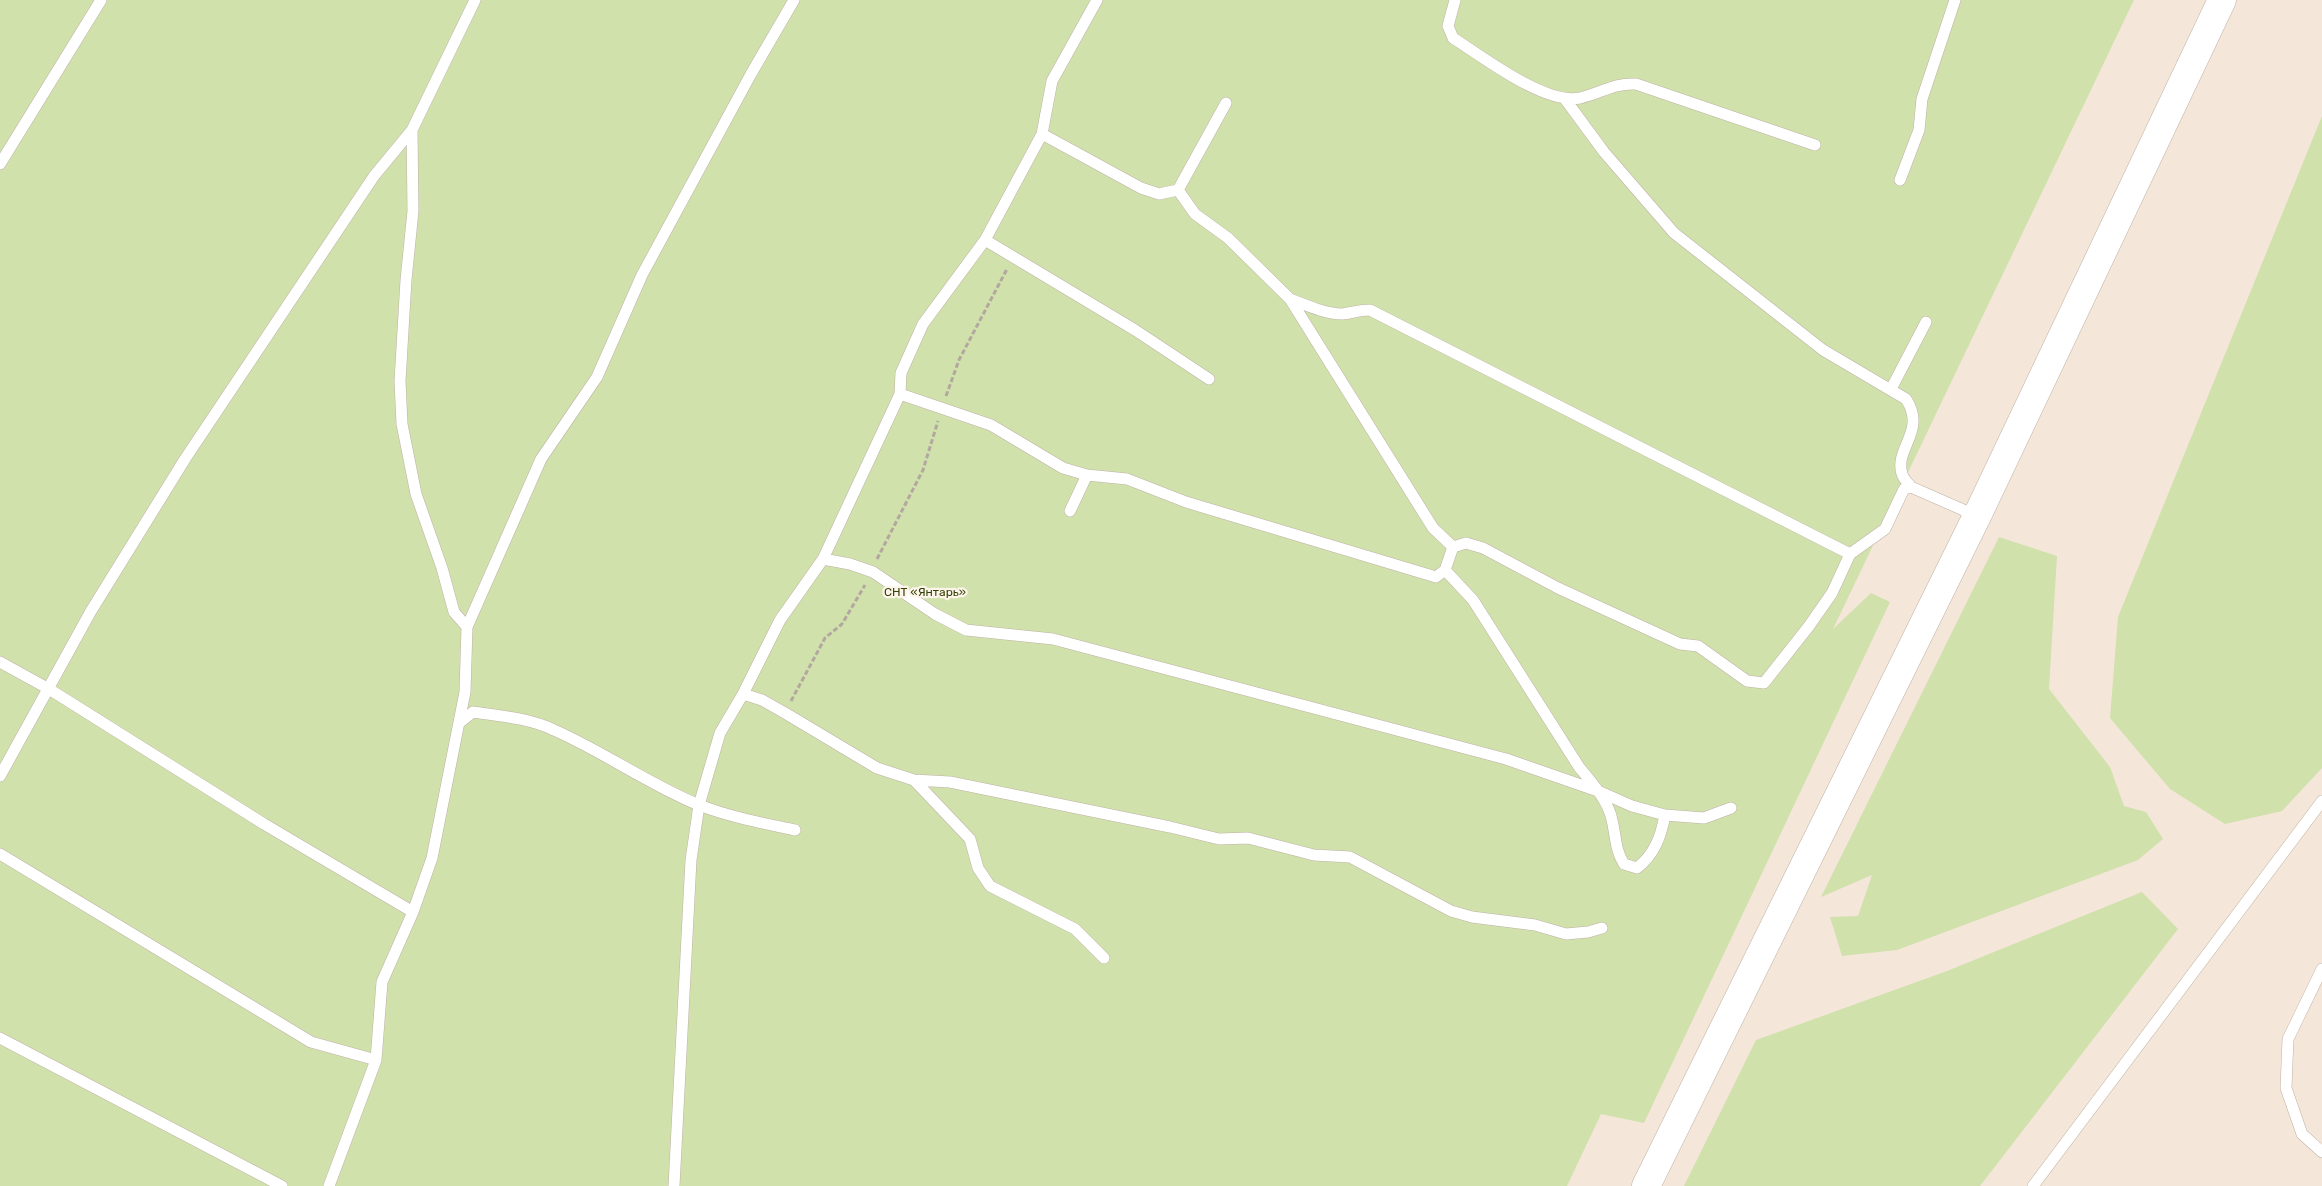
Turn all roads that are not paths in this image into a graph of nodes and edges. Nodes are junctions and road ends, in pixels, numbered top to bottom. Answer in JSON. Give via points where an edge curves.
{"nodes":[{"id":1,"x":101,"y":0,"type":"edge"},
{"id":2,"x":475,"y":0,"type":"edge"},
{"id":3,"x":794,"y":0,"type":"edge"},
{"id":4,"x":1097,"y":0,"type":"edge"},
{"id":5,"x":1456,"y":0,"type":"edge"},
{"id":6,"x":1956,"y":0,"type":"edge"},
{"id":7,"x":2222,"y":0,"type":"edge"},
{"id":8,"x":1565,"y":98,"type":"junction"},
{"id":9,"x":1226,"y":103,"type":"dead end"},
{"id":10,"x":412,"y":130,"type":"junction"},
{"id":11,"x":1042,"y":134,"type":"junction"},
{"id":12,"x":1815,"y":145,"type":"dead end"},
{"id":13,"x":0,"y":164,"type":"edge"},
{"id":14,"x":1900,"y":180,"type":"dead end"},
{"id":15,"x":1178,"y":190,"type":"junction"},
{"id":16,"x":984,"y":240,"type":"junction"},
{"id":17,"x":1290,"y":299,"type":"junction"},
{"id":18,"x":1926,"y":322,"type":"dead end"},
{"id":19,"x":1210,"y":379,"type":"dead end"},
{"id":20,"x":1891,"y":389,"type":"junction"},
{"id":21,"x":900,"y":394,"type":"junction"},
{"id":22,"x":1087,"y":475,"type":"junction"},
{"id":23,"x":1911,"y":487,"type":"junction"},
{"id":24,"x":1070,"y":511,"type":"dead end"},
{"id":25,"x":1977,"y":516,"type":"junction"},
{"id":26,"x":1453,"y":547,"type":"junction"},
{"id":27,"x":1850,"y":554,"type":"junction"},
{"id":28,"x":823,"y":559,"type":"junction"},
{"id":29,"x":1445,"y":570,"type":"junction"},
{"id":30,"x":467,"y":627,"type":"junction"},
{"id":31,"x":0,"y":662,"type":"edge"},
{"id":32,"x":49,"y":688,"type":"junction"},
{"id":33,"x":743,"y":694,"type":"junction"},
{"id":34,"x":459,"y":723,"type":"junction"},
{"id":35,"x":0,"y":776,"type":"edge"},
{"id":36,"x":914,"y":780,"type":"junction"},
{"id":37,"x":1598,"y":791,"type":"junction"},
{"id":38,"x":2322,"y":800,"type":"edge"},
{"id":39,"x":699,"y":804,"type":"junction"},
{"id":40,"x":1731,"y":808,"type":"dead end"},
{"id":41,"x":1665,"y":815,"type":"junction"},
{"id":42,"x":795,"y":830,"type":"dead end"},
{"id":43,"x":0,"y":854,"type":"edge"},
{"id":44,"x":413,"y":912,"type":"junction"},
{"id":45,"x":1602,"y":928,"type":"dead end"},
{"id":46,"x":1104,"y":958,"type":"dead end"},
{"id":47,"x":2322,"y":969,"type":"edge"},
{"id":48,"x":0,"y":1038,"type":"edge"},
{"id":49,"x":376,"y":1060,"type":"junction"},
{"id":50,"x":2322,"y":1152,"type":"edge"},
{"id":51,"x":282,"y":1186,"type":"edge"},
{"id":52,"x":329,"y":1186,"type":"edge"},
{"id":53,"x":674,"y":1186,"type":"edge"},
{"id":54,"x":1646,"y":1186,"type":"edge"},
{"id":55,"x":2033,"y":1186,"type":"edge"}],
"edges":[{"from":1,"to":13,"type":"lane"},
{"from":2,"to":10,"type":"lane"},
{"from":3,"to":30,"type":"lane","via":[[642,275],[597,377],[541,459]]},
{"from":4,"to":11,"type":"lane","via":[[1052,81]]},
{"from":5,"to":8,"type":"lane","via":[[1448,26],[1454,38],[1528,86]]},
{"from":6,"to":14,"type":"lane","via":[[1922,99],[1919,130]]},
{"from":7,"to":25,"type":"main road"},
{"from":8,"to":12,"type":"lane","via":[[1580,98],[1621,83],[1636,84]]},
{"from":8,"to":20,"type":"lane","via":[[1604,152],[1674,233],[1822,350]]},
{"from":9,"to":15,"type":"lane"},
{"from":10,"to":30,"type":"lane","via":[[413,211],[400,381],[402,424],[416,494],[454,612]]},
{"from":10,"to":32,"type":"lane","via":[[374,176],[185,459],[91,611]]},
{"from":11,"to":15,"type":"lane","via":[[1141,188],[1159,194]]},
{"from":11,"to":16,"type":"lane"},
{"from":15,"to":17,"type":"lane","via":[[1195,214],[1228,238]]},
{"from":16,"to":19,"type":"lane"},
{"from":16,"to":21,"type":"lane","via":[[923,324],[902,373]]},
{"from":17,"to":26,"type":"lane","via":[[1433,528]]},
{"from":17,"to":27,"type":"lane","via":[[1341,314],[1370,310]]},
{"from":18,"to":20,"type":"lane"},
{"from":20,"to":23,"type":"lane","via":[[1906,399],[1911,407],[1914,426],[1901,462],[1902,475]]},
{"from":21,"to":22,"type":"lane","via":[[991,425],[1063,468]]},
{"from":21,"to":28,"type":"lane"},
{"from":22,"to":24,"type":"lane"},
{"from":22,"to":29,"type":"lane","via":[[1127,479],[1186,502],[1436,576]]},
{"from":23,"to":25,"type":"lane"},
{"from":23,"to":27,"type":"lane","via":[[1904,489],[1885,529]]},
{"from":25,"to":54,"type":"main road"},
{"from":26,"to":27,"type":"lane","via":[[1466,543],[1483,548],[1558,588],[1680,644],[1698,646],[1747,680],[1764,683],[1832,593]]},
{"from":26,"to":29,"type":"lane"},
{"from":28,"to":33,"type":"lane","via":[[780,620]]},
{"from":28,"to":37,"type":"lane","via":[[873,572],[935,614],[966,630],[1053,640],[1506,759]]},
{"from":29,"to":37,"type":"lane","via":[[1473,600],[1579,767]]},
{"from":30,"to":34,"type":"lane","via":[[465,692]]},
{"from":31,"to":32,"type":"lane"},
{"from":32,"to":35,"type":"lane"},
{"from":32,"to":44,"type":"lane","via":[[256,819]]},
{"from":33,"to":36,"type":"lane","via":[[762,700],[877,768]]},
{"from":33,"to":39,"type":"lane","via":[[720,733]]},
{"from":34,"to":39,"type":"lane","via":[[473,712],[518,718],[554,729],[642,778]]},
{"from":34,"to":44,"type":"lane","via":[[432,858]]},
{"from":36,"to":45,"type":"lane","via":[[950,782],[1220,839],[1248,838],[1314,855],[1350,857],[1451,911],[1472,917],[1535,925],[1566,934]]},
{"from":36,"to":46,"type":"lane","via":[[970,839],[978,868],[990,886],[1075,929]]},
{"from":37,"to":41,"type":"lane","via":[[1632,806]]},
{"from":37,"to":41,"type":"lane","via":[[1612,818],[1616,853],[1624,864],[1637,868],[1648,859],[1662,834]]},
{"from":38,"to":55,"type":"lane"},
{"from":39,"to":42,"type":"lane","via":[[732,817]]},
{"from":39,"to":53,"type":"lane","via":[[691,860]]},
{"from":40,"to":41,"type":"lane","via":[[1704,818]]},
{"from":43,"to":49,"type":"lane","via":[[311,1042]]},
{"from":44,"to":49,"type":"lane","via":[[382,982]]},
{"from":47,"to":50,"type":"lane","via":[[2288,1039],[2286,1088],[2302,1134]]},
{"from":48,"to":51,"type":"lane"},
{"from":49,"to":52,"type":"lane"}]}
